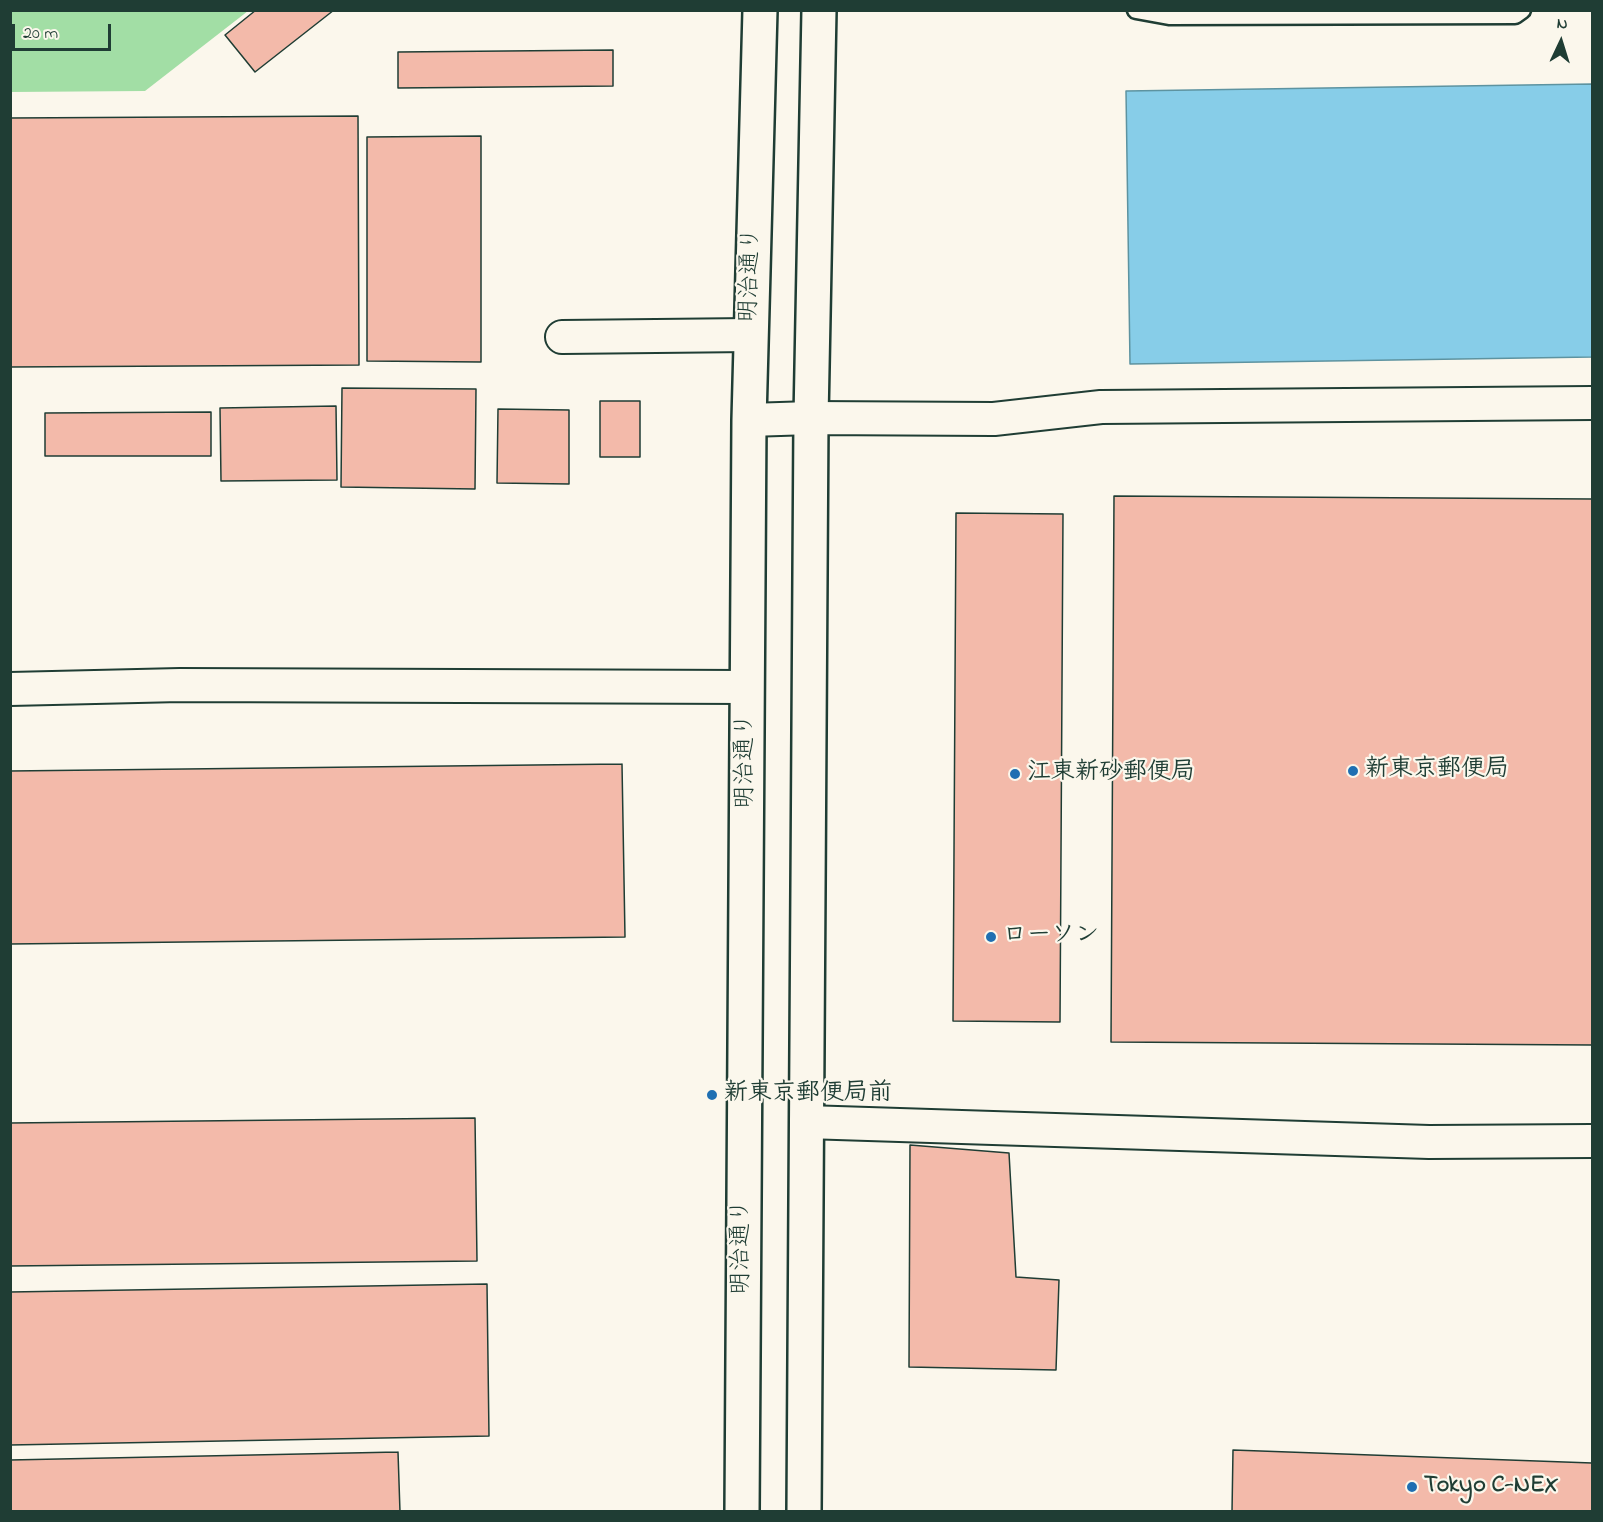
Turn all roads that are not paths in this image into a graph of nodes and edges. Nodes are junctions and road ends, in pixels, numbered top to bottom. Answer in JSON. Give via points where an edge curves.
{"nodes":[{"id":1,"x":760,"y":10,"type":"edge"},
{"id":2,"x":819,"y":10,"type":"edge"},
{"id":3,"x":1136,"y":10,"type":"edge"},
{"id":4,"x":1522,"y":10,"type":"edge"},
{"id":5,"x":750,"y":335,"type":"junction"},
{"id":6,"x":562,"y":337,"type":"dead end"},
{"id":7,"x":1593,"y":403,"type":"edge"},
{"id":8,"x":811,"y":418,"type":"junction"},
{"id":9,"x":749,"y":420,"type":"junction"},
{"id":10,"x":747,"y":687,"type":"junction"},
{"id":11,"x":10,"y":689,"type":"edge"},
{"id":12,"x":806,"y":1122,"type":"junction"},
{"id":13,"x":1593,"y":1141,"type":"edge"},
{"id":14,"x":742,"y":1512,"type":"edge"},
{"id":15,"x":804,"y":1512,"type":"edge"}],
"edges":[{"from":1,"to":5,"type":"main road","name":"明治通り"},
{"from":2,"to":8,"type":"main road"},
{"from":3,"to":4,"type":"lane","via":[[1169,16],[1204,16],[1515,15]]},
{"from":5,"to":6,"type":"street"},
{"from":5,"to":9,"type":"main road","name":"明治通り"},
{"from":7,"to":8,"type":"street","via":[[1101,407],[994,419]]},
{"from":8,"to":9,"type":"street"},
{"from":8,"to":12,"type":"main road"},
{"from":9,"to":10,"type":"main road","name":"明治通り"},
{"from":10,"to":11,"type":"street"},
{"from":10,"to":14,"type":"main road","name":"明治通り"},
{"from":12,"to":13,"type":"street","via":[[1429,1142]]},
{"from":12,"to":15,"type":"main road"}]}
